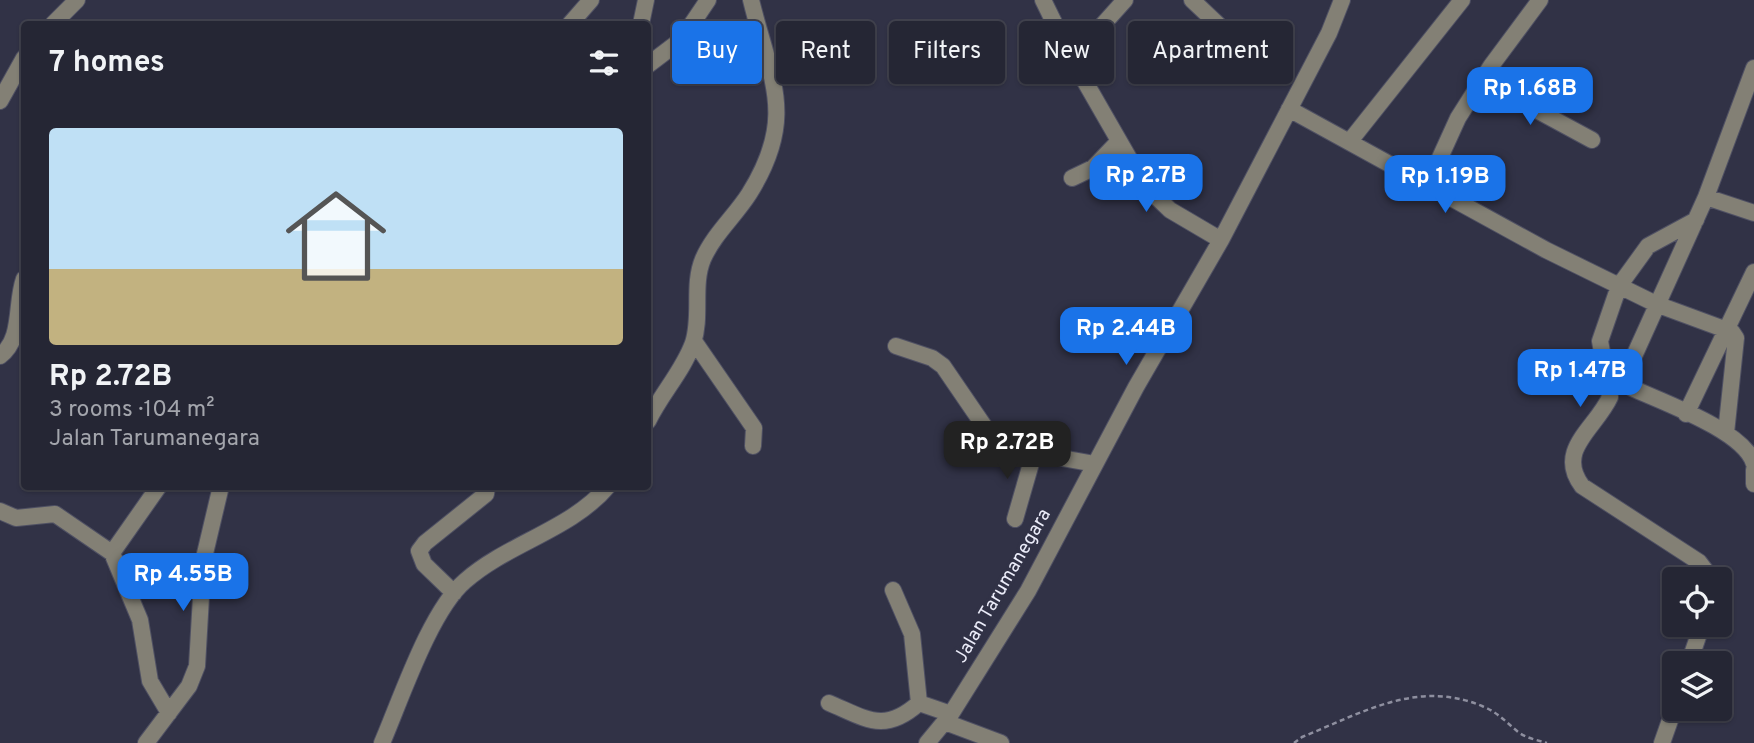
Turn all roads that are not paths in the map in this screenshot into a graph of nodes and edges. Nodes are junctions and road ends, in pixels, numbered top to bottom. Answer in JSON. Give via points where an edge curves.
{"nodes":[{"id":1,"x":77,"y":0,"type":"edge"},
{"id":2,"x":591,"y":0,"type":"edge"},
{"id":3,"x":646,"y":0,"type":"edge"},
{"id":4,"x":708,"y":0,"type":"edge"},
{"id":5,"x":751,"y":0,"type":"edge"},
{"id":6,"x":1043,"y":0,"type":"edge"},
{"id":7,"x":1125,"y":0,"type":"edge"},
{"id":8,"x":1192,"y":0,"type":"edge"},
{"id":9,"x":1342,"y":0,"type":"edge"},
{"id":10,"x":1462,"y":0,"type":"edge"},
{"id":11,"x":1540,"y":0,"type":"edge"},
{"id":12,"x":56,"y":21,"type":"edge"},
{"id":13,"x":573,"y":21,"type":"edge"},
{"id":14,"x":642,"y":21,"type":"edge"},
{"id":15,"x":1053,"y":21,"type":"edge"},
{"id":16,"x":1106,"y":21,"type":"edge"},
{"id":17,"x":1214,"y":21,"type":"edge"},
{"id":18,"x":21,"y":63,"type":"edge"},
{"id":19,"x":651,"y":63,"type":"edge"},
{"id":20,"x":1754,"y":68,"type":"edge"},
{"id":21,"x":1086,"y":84,"type":"edge"},
{"id":22,"x":1477,"y":89,"type":"junction"},
{"id":23,"x":0,"y":101,"type":"edge"},
{"id":24,"x":1289,"y":110,"type":"junction"},
{"id":25,"x":1592,"y":140,"type":"dead end"},
{"id":26,"x":1350,"y":141,"type":"junction"},
{"id":27,"x":1118,"y":142,"type":"junction"},
{"id":28,"x":1072,"y":178,"type":"dead end"},
{"id":29,"x":1428,"y":184,"type":"junction"},
{"id":30,"x":1706,"y":197,"type":"junction"},
{"id":31,"x":1754,"y":213,"type":"edge"},
{"id":32,"x":1696,"y":220,"type":"junction"},
{"id":33,"x":1221,"y":240,"type":"junction"},
{"id":34,"x":1754,"y":272,"type":"edge"},
{"id":35,"x":1619,"y":286,"type":"junction"},
{"id":36,"x":21,"y":291,"type":"edge"},
{"id":37,"x":1656,"y":304,"type":"junction"},
{"id":38,"x":1724,"y":330,"type":"junction"},
{"id":39,"x":694,"y":341,"type":"junction"},
{"id":40,"x":896,"y":346,"type":"dead end"},
{"id":41,"x":0,"y":356,"type":"edge"},
{"id":42,"x":1686,"y":414,"type":"junction"},
{"id":43,"x":651,"y":416,"type":"edge"},
{"id":44,"x":1726,"y":433,"type":"junction"},
{"id":45,"x":753,"y":446,"type":"dead end"},
{"id":46,"x":1034,"y":453,"type":"junction"},
{"id":47,"x":1095,"y":464,"type":"junction"},
{"id":48,"x":1754,"y":464,"type":"edge"},
{"id":49,"x":1754,"y":470,"type":"edge"},
{"id":50,"x":1754,"y":484,"type":"edge"},
{"id":51,"x":156,"y":490,"type":"edge"},
{"id":52,"x":220,"y":490,"type":"edge"},
{"id":53,"x":486,"y":490,"type":"edge"},
{"id":54,"x":604,"y":490,"type":"edge"},
{"id":55,"x":0,"y":511,"type":"edge"},
{"id":56,"x":1015,"y":519,"type":"dead end"},
{"id":57,"x":112,"y":553,"type":"junction"},
{"id":58,"x":1703,"y":567,"type":"edge"},
{"id":59,"x":894,"y":590,"type":"dead end"},
{"id":60,"x":454,"y":593,"type":"junction"},
{"id":61,"x":829,"y":703,"type":"dead end"},
{"id":62,"x":919,"y":703,"type":"junction"},
{"id":63,"x":169,"y":713,"type":"junction"},
{"id":64,"x":948,"y":718,"type":"junction"},
{"id":65,"x":1670,"y":721,"type":"edge"},
{"id":66,"x":146,"y":743,"type":"edge"},
{"id":67,"x":382,"y":743,"type":"edge"},
{"id":68,"x":927,"y":743,"type":"edge"},
{"id":69,"x":1001,"y":743,"type":"edge"},
{"id":70,"x":1662,"y":743,"type":"edge"}],
"edges":[{"from":1,"to":12,"type":"street"},
{"from":2,"to":13,"type":"street"},
{"from":3,"to":14,"type":"street"},
{"from":4,"to":19,"type":"street","via":[[681,40]]},
{"from":5,"to":39,"type":"street","via":[[779,116],[756,183],[702,261]]},
{"from":6,"to":15,"type":"street"},
{"from":7,"to":16,"type":"street"},
{"from":8,"to":17,"type":"street"},
{"from":9,"to":24,"type":"street","name":"Jalan Tarumanegara"},
{"from":10,"to":26,"type":"street"},
{"from":11,"to":22,"type":"street"},
{"from":18,"to":23,"type":"street"},
{"from":20,"to":30,"type":"street"},
{"from":21,"to":27,"type":"street"},
{"from":22,"to":25,"type":"street","via":[[1518,100]]},
{"from":22,"to":29,"type":"street","via":[[1458,118]]},
{"from":24,"to":26,"type":"street"},
{"from":24,"to":33,"type":"street","name":"Jalan Tarumanegara"},
{"from":26,"to":29,"type":"street"},
{"from":27,"to":28,"type":"street","via":[[1093,168]]},
{"from":27,"to":33,"type":"street","via":[[1158,200]]},
{"from":29,"to":35,"type":"street"},
{"from":30,"to":31,"type":"street"},
{"from":30,"to":32,"type":"street"},
{"from":32,"to":35,"type":"street","via":[[1657,239]]},
{"from":32,"to":37,"type":"street"},
{"from":33,"to":47,"type":"street","name":"Jalan Tarumanegara"},
{"from":34,"to":38,"type":"street"},
{"from":35,"to":37,"type":"street"},
{"from":35,"to":58,"type":"street","via":[[1600,341],[1610,397],[1573,449],[1574,476],[1582,486]]},
{"from":36,"to":41,"type":"street","via":[[14,338]]},
{"from":37,"to":38,"type":"street"},
{"from":37,"to":42,"type":"street","via":[[1625,376],[1632,388]]},
{"from":38,"to":42,"type":"street"},
{"from":38,"to":44,"type":"street","via":[[1736,338]]},
{"from":39,"to":43,"type":"street"},
{"from":39,"to":45,"type":"street","via":[[754,428]]},
{"from":40,"to":46,"type":"street","via":[[943,366],[993,440]]},
{"from":42,"to":44,"type":"street"},
{"from":44,"to":48,"type":"street"},
{"from":46,"to":47,"type":"street"},
{"from":46,"to":56,"type":"street"},
{"from":47,"to":64,"type":"street","name":"Jalan Tarumanegara","via":[[1028,591]]},
{"from":49,"to":50,"type":"street"},
{"from":51,"to":57,"type":"street"},
{"from":52,"to":63,"type":"street","via":[[203,562],[197,666]]},
{"from":53,"to":60,"type":"street","via":[[419,551],[424,564]]},
{"from":54,"to":60,"type":"street","via":[[583,510],[477,572]]},
{"from":55,"to":57,"type":"street","via":[[16,518],[55,514]]},
{"from":57,"to":63,"type":"street","via":[[140,620],[150,681]]},
{"from":59,"to":62,"type":"street","via":[[912,634]]},
{"from":60,"to":67,"type":"street","via":[[424,647]]},
{"from":61,"to":62,"type":"street","via":[[883,723],[903,716]]},
{"from":62,"to":64,"type":"street"},
{"from":63,"to":66,"type":"street"},
{"from":64,"to":68,"type":"street","name":"Jalan Tarumanegara"},
{"from":64,"to":69,"type":"street"},
{"from":65,"to":70,"type":"street"}]}
